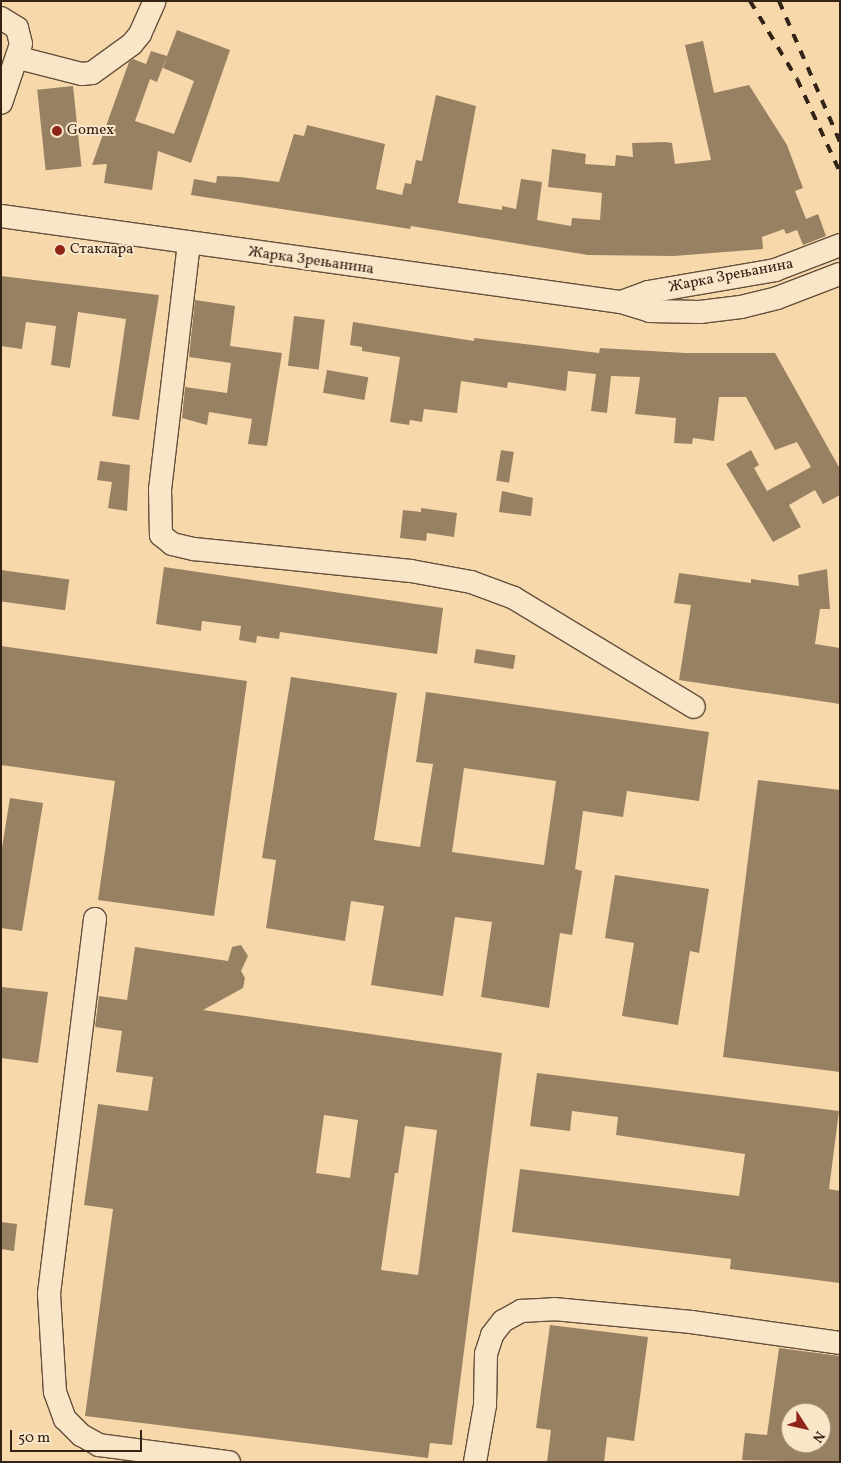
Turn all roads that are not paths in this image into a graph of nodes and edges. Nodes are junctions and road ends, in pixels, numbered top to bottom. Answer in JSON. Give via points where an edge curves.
{"nodes":[{"id":1,"x":155,"y":1,"type":"edge"},
{"id":2,"x":1,"y":18,"type":"edge"},
{"id":3,"x":19,"y":58,"type":"junction"},
{"id":4,"x":1,"y":103,"type":"edge"},
{"id":5,"x":1,"y":216,"type":"edge"},
{"id":6,"x":188,"y":243,"type":"junction"},
{"id":7,"x":840,"y":245,"type":"edge"},
{"id":8,"x":840,"y":274,"type":"edge"},
{"id":9,"x":621,"y":302,"type":"junction"},
{"id":10,"x":694,"y":707,"type":"dead end"},
{"id":11,"x":95,"y":919,"type":"dead end"},
{"id":12,"x":840,"y":1343,"type":"edge"},
{"id":13,"x":229,"y":1462,"type":"edge"},
{"id":14,"x":475,"y":1462,"type":"edge"}],
"edges":[{"from":1,"to":3,"type":"street","via":[[132,44],[92,73],[82,74]]},
{"from":2,"to":3,"type":"street","via":[[18,28]]},
{"from":3,"to":4,"type":"street"},
{"from":5,"to":6,"type":"street","name":"Жарка Зрењанина"},
{"from":6,"to":9,"type":"street","name":"Жарка Зрењанина"},
{"from":6,"to":10,"type":"street","via":[[160,489],[159,528],[172,544],[411,571],[471,582],[514,598]]},
{"from":7,"to":9,"type":"street","name":"Жарка Зрењанина","via":[[775,270],[648,292]]},
{"from":8,"to":9,"type":"street","name":"Жарка Зрењанина","via":[[741,308],[700,312],[650,311]]},
{"from":11,"to":13,"type":"street","via":[[49,1294],[55,1392],[66,1419],[81,1435],[100,1445]]},
{"from":12,"to":14,"type":"street","via":[[554,1309],[521,1311],[503,1321],[492,1335],[486,1354],[485,1405]]}]}
